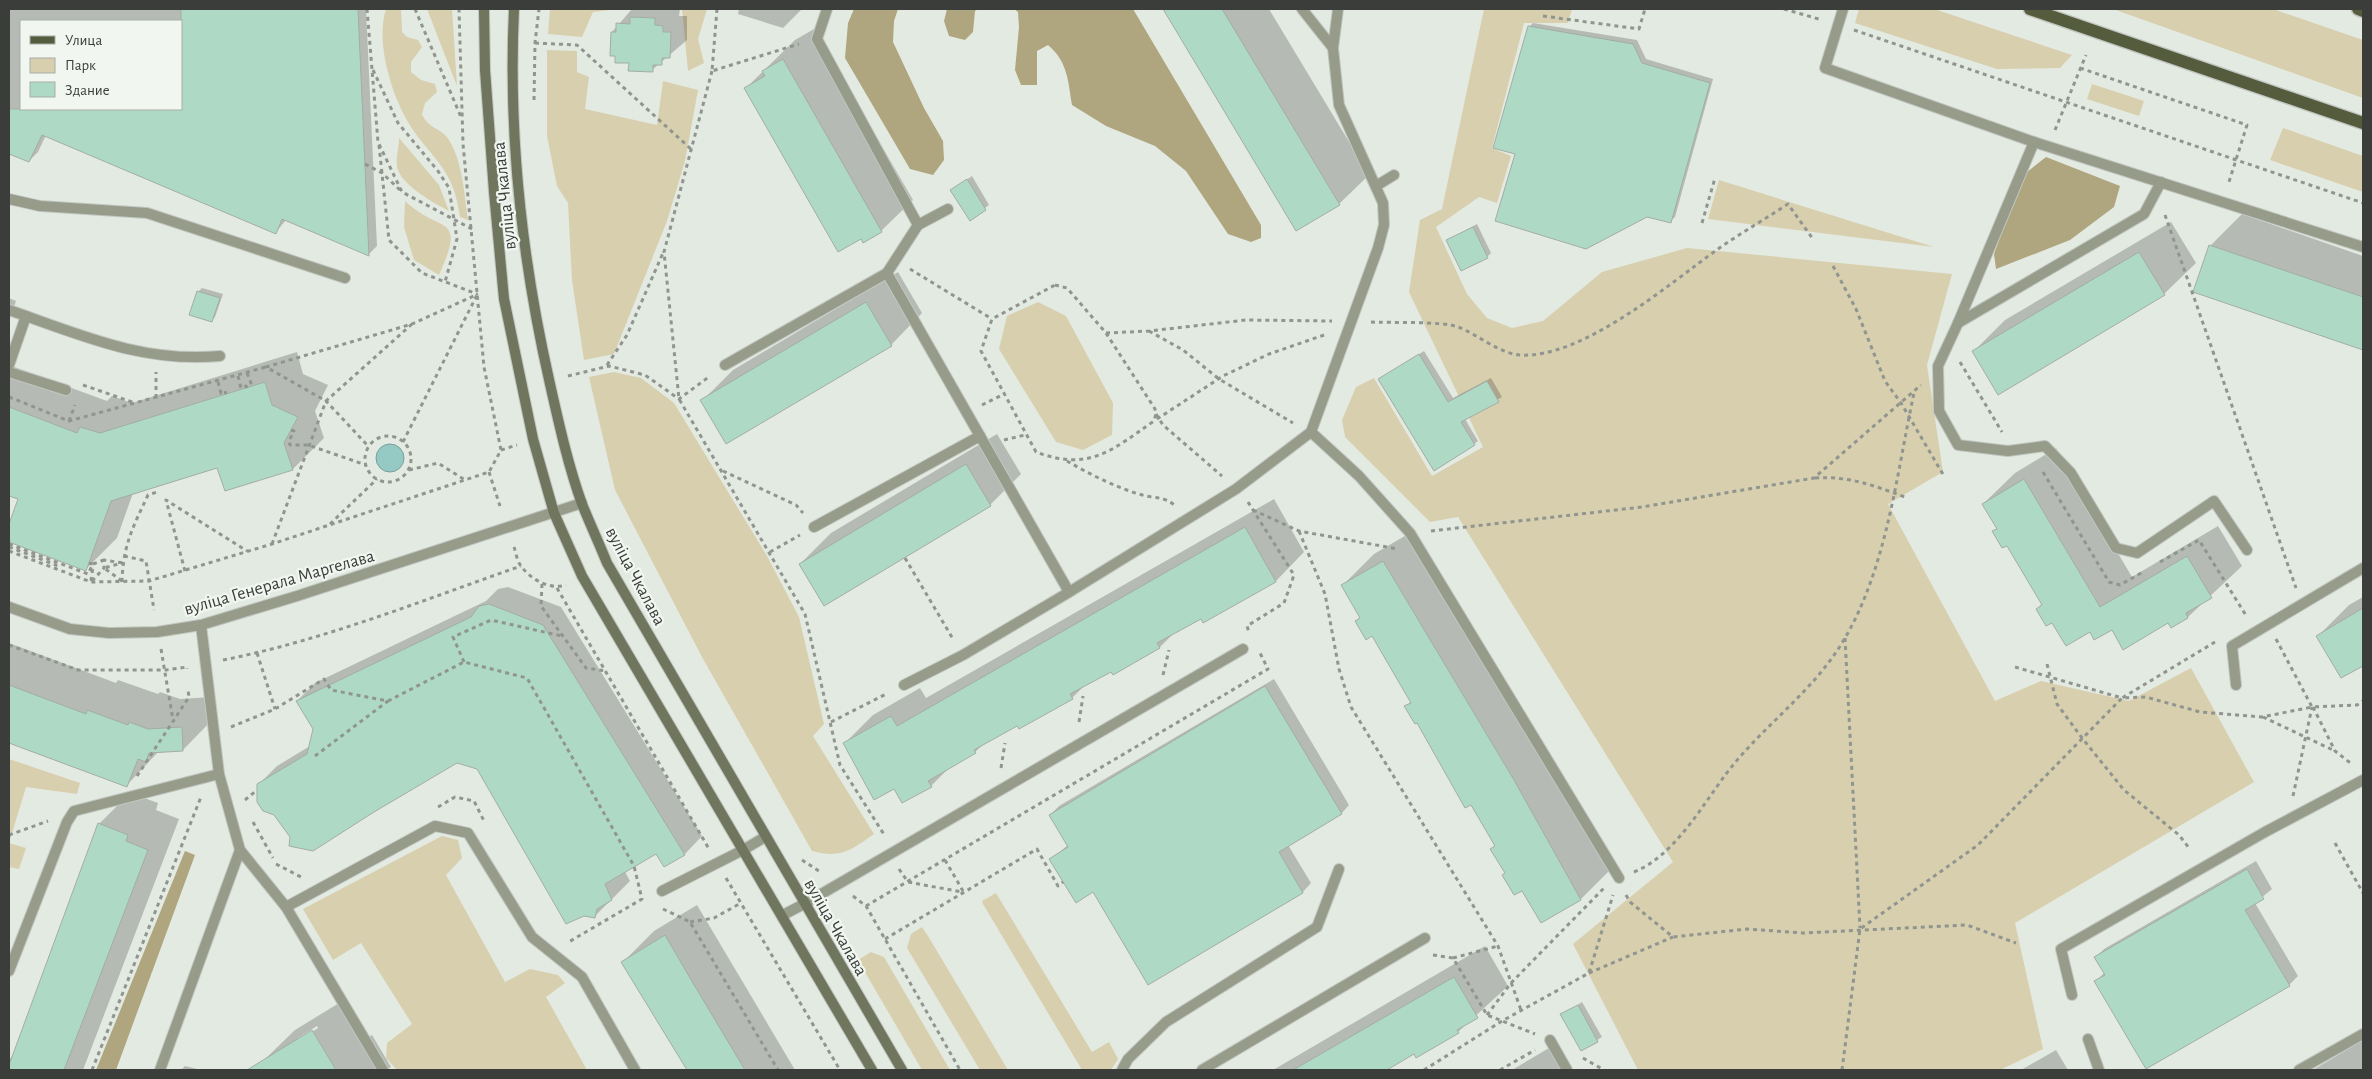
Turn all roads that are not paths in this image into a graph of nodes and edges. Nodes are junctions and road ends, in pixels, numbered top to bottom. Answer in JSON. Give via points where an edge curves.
{"nodes":[{"id":1,"x":484,"y":9,"type":"edge"},
{"id":2,"x":514,"y":9,"type":"edge"},
{"id":3,"x":827,"y":9,"type":"edge"},
{"id":4,"x":1302,"y":9,"type":"edge"},
{"id":5,"x":1338,"y":9,"type":"edge"},
{"id":6,"x":1843,"y":9,"type":"edge"},
{"id":7,"x":2030,"y":9,"type":"edge"},
{"id":8,"x":2358,"y":9,"type":"edge"},
{"id":9,"x":2363,"y":11,"type":"edge"},
{"id":10,"x":1334,"y":48,"type":"junction"},
{"id":11,"x":2363,"y":123,"type":"edge"},
{"id":12,"x":2034,"y":142,"type":"junction"},
{"id":13,"x":1394,"y":175,"type":"dead end"},
{"id":14,"x":2161,"y":182,"type":"junction"},
{"id":15,"x":1376,"y":186,"type":"junction"},
{"id":16,"x":9,"y":199,"type":"edge"},
{"id":17,"x":948,"y":209,"type":"dead end"},
{"id":18,"x":918,"y":225,"type":"junction"},
{"id":19,"x":2363,"y":247,"type":"edge"},
{"id":20,"x":889,"y":276,"type":"junction"},
{"id":21,"x":345,"y":278,"type":"dead end"},
{"id":22,"x":9,"y":310,"type":"edge"},
{"id":23,"x":26,"y":316,"type":"junction"},
{"id":24,"x":1958,"y":323,"type":"junction"},
{"id":25,"x":220,"y":356,"type":"dead end"},
{"id":26,"x":9,"y":365,"type":"edge"},
{"id":27,"x":725,"y":365,"type":"road end"},
{"id":28,"x":9,"y":372,"type":"edge"},
{"id":29,"x":66,"y":390,"type":"dead end"},
{"id":30,"x":1311,"y":432,"type":"junction"},
{"id":31,"x":980,"y":436,"type":"junction"},
{"id":32,"x":582,"y":503,"type":"junction"},
{"id":33,"x":554,"y":513,"type":"junction"},
{"id":34,"x":814,"y":527,"type":"road end"},
{"id":35,"x":2247,"y":550,"type":"dead end"},
{"id":36,"x":2363,"y":568,"type":"edge"},
{"id":37,"x":1069,"y":592,"type":"junction"},
{"id":38,"x":9,"y":606,"type":"edge"},
{"id":39,"x":201,"y":625,"type":"junction"},
{"id":40,"x":1243,"y":649,"type":"dead end"},
{"id":41,"x":2236,"y":685,"type":"dead end"},
{"id":42,"x":904,"y":686,"type":"road end"},
{"id":43,"x":219,"y":774,"type":"junction"},
{"id":44,"x":2363,"y":780,"type":"edge"},
{"id":45,"x":765,"y":837,"type":"junction"},
{"id":46,"x":240,"y":850,"type":"junction"},
{"id":47,"x":743,"y":850,"type":"junction"},
{"id":48,"x":1339,"y":869,"type":"dead end"},
{"id":49,"x":1619,"y":878,"type":"road end"},
{"id":50,"x":662,"y":891,"type":"dead end"},
{"id":51,"x":804,"y":904,"type":"junction"},
{"id":52,"x":286,"y":907,"type":"junction"},
{"id":53,"x":783,"y":914,"type":"junction"},
{"id":54,"x":1425,"y":938,"type":"dead end"},
{"id":55,"x":9,"y":971,"type":"edge"},
{"id":56,"x":2072,"y":995,"type":"dead end"},
{"id":57,"x":2363,"y":1034,"type":"edge"},
{"id":58,"x":2088,"y":1039,"type":"dead end"},
{"id":59,"x":1550,"y":1040,"type":"road end"},
{"id":60,"x":160,"y":1070,"type":"edge"},
{"id":61,"x":383,"y":1070,"type":"edge"},
{"id":62,"x":635,"y":1070,"type":"edge"},
{"id":63,"x":872,"y":1070,"type":"edge"},
{"id":64,"x":902,"y":1070,"type":"edge"},
{"id":65,"x":1122,"y":1070,"type":"edge"},
{"id":66,"x":1202,"y":1070,"type":"edge"},
{"id":67,"x":1567,"y":1070,"type":"edge"},
{"id":68,"x":2099,"y":1070,"type":"edge"},
{"id":69,"x":2299,"y":1070,"type":"edge"}],
"edges":[{"from":1,"to":33,"type":"main road","name":"вуліца Чкалава","via":[[489,126],[504,299],[533,439]]},
{"from":2,"to":32,"type":"main road","name":"вуліца Чкалава","via":[[511,70],[518,193],[534,316],[560,430]]},
{"from":3,"to":18,"type":"street","via":[[817,39]]},
{"from":4,"to":10,"type":"street"},
{"from":5,"to":10,"type":"street"},
{"from":6,"to":12,"type":"street","via":[[1825,68]]},
{"from":7,"to":11,"type":"main road"},
{"from":8,"to":9,"type":"main road"},
{"from":10,"to":15,"type":"street","via":[[1339,105]]},
{"from":12,"to":14,"type":"street"},
{"from":12,"to":24,"type":"street"},
{"from":13,"to":15,"type":"street"},
{"from":14,"to":19,"type":"street"},
{"from":14,"to":24,"type":"street","via":[[2144,214]]},
{"from":15,"to":30,"type":"street","via":[[1383,203],[1384,225],[1378,248]]},
{"from":16,"to":21,"type":"street","via":[[40,206],[147,213]]},
{"from":17,"to":18,"type":"street"},
{"from":18,"to":20,"type":"street"},
{"from":20,"to":27,"type":"street"},
{"from":20,"to":31,"type":"street"},
{"from":22,"to":23,"type":"street"},
{"from":23,"to":25,"type":"street","via":[[127,350],[191,359]]},
{"from":23,"to":26,"type":"street"},
{"from":24,"to":35,"type":"street","via":[[1938,366],[1939,410],[1958,445],[2008,451],[2045,446],[2071,473],[2116,548],[2137,553],[2214,501]]},
{"from":28,"to":29,"type":"street"},
{"from":30,"to":37,"type":"street","via":[[1236,489]]},
{"from":30,"to":49,"type":"street","via":[[1359,476],[1410,533]]},
{"from":31,"to":34,"type":"street"},
{"from":31,"to":37,"type":"street"},
{"from":32,"to":33,"type":"street","name":"вуліца Генерала Маргелава"},
{"from":32,"to":45,"type":"main road","name":"вуліца Чкалава","via":[[607,563]]},
{"from":33,"to":39,"type":"street","name":"вуліца Генерала Маргелава"},
{"from":33,"to":47,"type":"main road","name":"вуліца Чкалава","via":[[582,576]]},
{"from":36,"to":41,"type":"street","via":[[2232,646]]},
{"from":37,"to":42,"type":"street"},
{"from":38,"to":39,"type":"street","name":"вуліца Генерала Маргелава","via":[[70,629],[109,633],[157,632]]},
{"from":39,"to":43,"type":"street"},
{"from":40,"to":51,"type":"street"},
{"from":43,"to":46,"type":"street"},
{"from":43,"to":55,"type":"street","via":[[74,811]]},
{"from":44,"to":56,"type":"street","via":[[2061,949]]},
{"from":45,"to":47,"type":"street"},
{"from":45,"to":51,"type":"main road","name":"вуліца Чкалава"},
{"from":46,"to":52,"type":"street"},
{"from":46,"to":60,"type":"street"},
{"from":47,"to":50,"type":"street"},
{"from":47,"to":53,"type":"main road","name":"вуліца Чкалава"},
{"from":48,"to":65,"type":"street","via":[[1317,926],[1166,1022],[1128,1059]]},
{"from":51,"to":53,"type":"street"},
{"from":51,"to":64,"type":"main road","name":"вуліца Чкалава"},
{"from":52,"to":61,"type":"street"},
{"from":52,"to":62,"type":"street","via":[[435,826],[468,834],[532,937],[582,977]]},
{"from":53,"to":63,"type":"main road","name":"вуліца Чкалава"},
{"from":54,"to":66,"type":"street"},
{"from":57,"to":69,"type":"street"},
{"from":58,"to":68,"type":"street"},
{"from":59,"to":67,"type":"street"}]}
